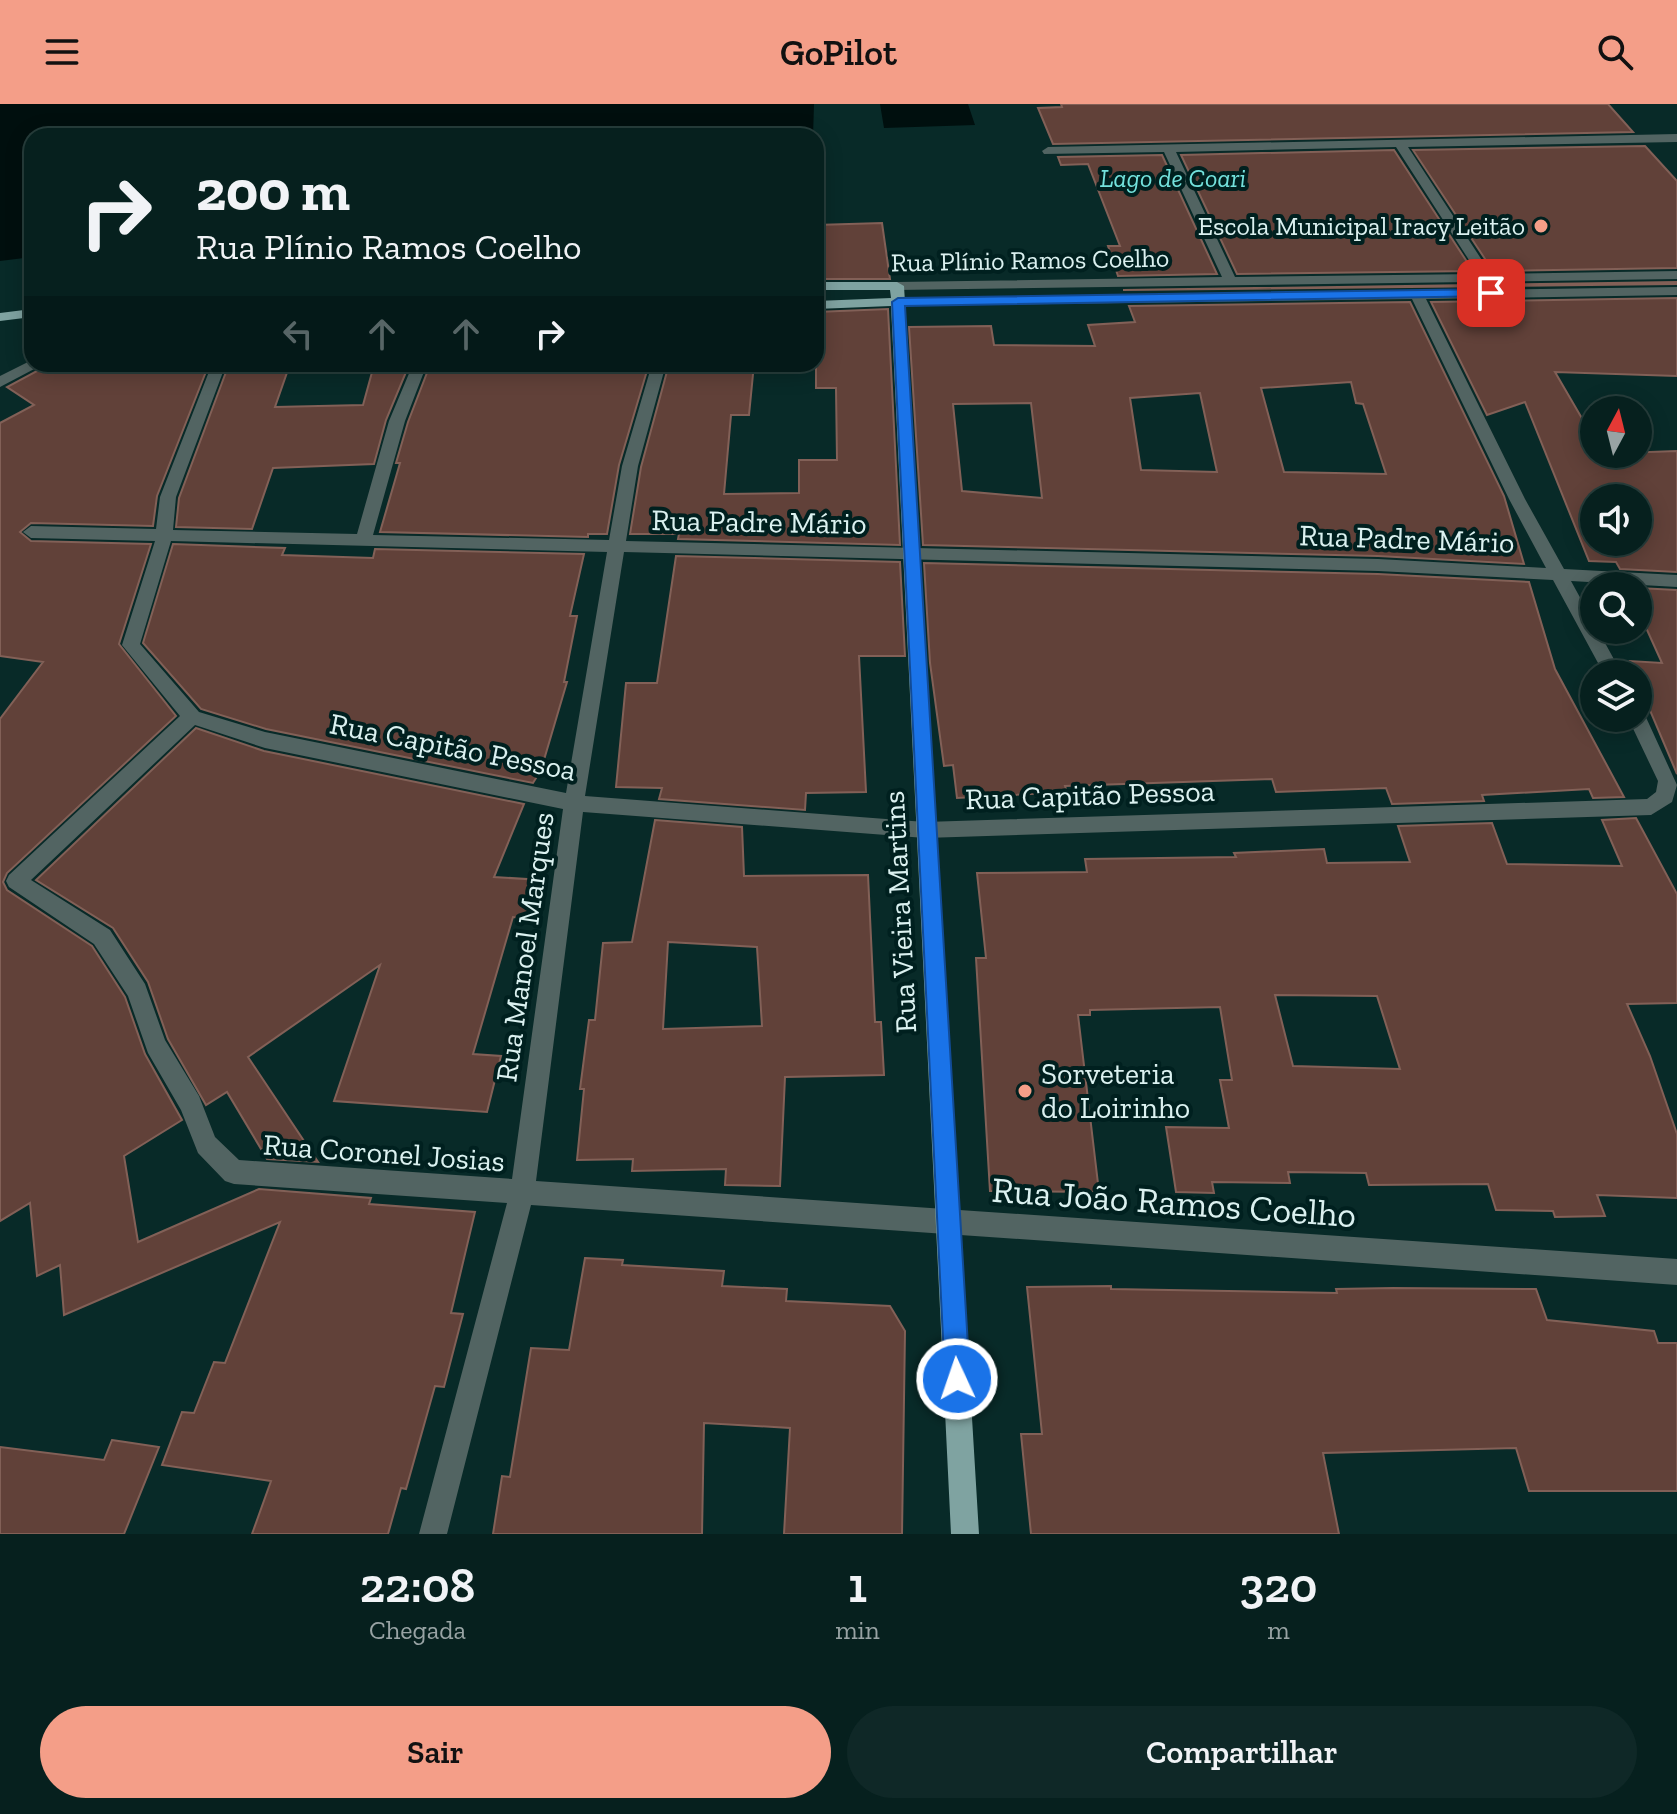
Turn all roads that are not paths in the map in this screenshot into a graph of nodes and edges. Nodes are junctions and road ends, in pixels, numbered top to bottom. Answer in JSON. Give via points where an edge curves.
{"nodes":[{"id":1,"x":1677,"y":138,"type":"edge"},
{"id":2,"x":1399,"y":143,"type":"junction"},
{"id":3,"x":1169,"y":149,"type":"junction"},
{"id":4,"x":1048,"y":151,"type":"dead end"},
{"id":5,"x":1677,"y":275,"type":"edge"},
{"id":6,"x":1486,"y":276,"type":"junction"},
{"id":7,"x":1230,"y":281,"type":"junction"},
{"id":8,"x":824,"y":287,"type":"edge"},
{"id":9,"x":1677,"y":291,"type":"edge"},
{"id":10,"x":897,"y":294,"type":"junction"},
{"id":11,"x":1417,"y":295,"type":"junction"},
{"id":12,"x":824,"y":304,"type":"edge"},
{"id":13,"x":24,"y":316,"type":"edge"},
{"id":14,"x":2,"y":317,"type":"edge"},
{"id":15,"x":24,"y":369,"type":"edge"},
{"id":16,"x":216,"y":372,"type":"edge"},
{"id":17,"x":417,"y":372,"type":"edge"},
{"id":18,"x":657,"y":372,"type":"edge"},
{"id":19,"x":0,"y":382,"type":"edge"},
{"id":20,"x":31,"y":532,"type":"dead end"},
{"id":21,"x":165,"y":534,"type":"junction"},
{"id":22,"x":363,"y":541,"type":"junction"},
{"id":23,"x":617,"y":548,"type":"junction"},
{"id":24,"x":913,"y":553,"type":"junction"},
{"id":25,"x":1557,"y":573,"type":"junction"},
{"id":26,"x":1677,"y":581,"type":"edge"},
{"id":27,"x":1605,"y":660,"type":"edge"},
{"id":28,"x":192,"y":717,"type":"junction"},
{"id":29,"x":1644,"y":732,"type":"edge"},
{"id":30,"x":574,"y":803,"type":"junction"},
{"id":31,"x":925,"y":830,"type":"junction"},
{"id":32,"x":8,"y":888,"type":"edge"},
{"id":33,"x":522,"y":1193,"type":"junction"},
{"id":34,"x":949,"y":1224,"type":"junction"},
{"id":35,"x":1677,"y":1272,"type":"edge"},
{"id":36,"x":433,"y":1534,"type":"edge"},
{"id":37,"x":965,"y":1534,"type":"edge"}],
"edges":[{"from":1,"to":2,"type":"street"},
{"from":2,"to":3,"type":"street"},
{"from":2,"to":6,"type":"street"},
{"from":3,"to":4,"type":"street"},
{"from":3,"to":7,"type":"street"},
{"from":5,"to":6,"type":"street","name":"Rua Plínio Ramos Coelho"},
{"from":6,"to":7,"type":"street","name":"Rua Plínio Ramos Coelho"},
{"from":7,"to":10,"type":"street","name":"Rua Plínio Ramos Coelho"},
{"from":8,"to":10,"type":"main road","name":"Rua Plínio Ramos Coelho"},
{"from":9,"to":11,"type":"street","name":"Rua Plínio Ramos Coelho"},
{"from":10,"to":11,"type":"street","name":"Rua Plínio Ramos Coelho"},
{"from":10,"to":12,"type":"main road","name":"Rua Plínio Ramos Coelho"},
{"from":10,"to":24,"type":"main road","name":"Rua Vieira Martins"},
{"from":11,"to":25,"type":"street"},
{"from":13,"to":14,"type":"main road"},
{"from":15,"to":19,"type":"street"},
{"from":16,"to":21,"type":"street","via":[[168,497]]},
{"from":17,"to":22,"type":"street"},
{"from":18,"to":23,"type":"street","name":"Rua Manoel Marques","via":[[630,466]]},
{"from":20,"to":21,"type":"street","name":"Rua Padre Mário"},
{"from":21,"to":22,"type":"street","name":"Rua Padre Mário"},
{"from":21,"to":28,"type":"street","via":[[131,645]]},
{"from":22,"to":23,"type":"street","name":"Rua Padre Mário"},
{"from":23,"to":24,"type":"street","name":"Rua Padre Mário"},
{"from":23,"to":30,"type":"street","name":"Rua Manoel Marques"},
{"from":24,"to":25,"type":"street","name":"Rua Padre Mário"},
{"from":24,"to":31,"type":"main road","name":"Rua Vieira Martins"},
{"from":25,"to":26,"type":"street","name":"Rua Padre Mário"},
{"from":25,"to":27,"type":"street"},
{"from":28,"to":30,"type":"street","name":"Rua Capitão Pessoa","via":[[265,740]]},
{"from":28,"to":32,"type":"street","name":"Rua Coronel Josias"},
{"from":29,"to":31,"type":"street","name":"Rua Capitão Pessoa","via":[[1668,781],[1665,796],[1651,807]]},
{"from":30,"to":31,"type":"street","name":"Rua Capitão Pessoa"},
{"from":30,"to":33,"type":"street","name":"Rua Manoel Marques"},
{"from":31,"to":34,"type":"main road","name":"Rua Vieira Martins"},
{"from":32,"to":33,"type":"street","name":"Rua Coronel Josias","via":[[102,937],[137,991],[156,1045],[191,1104],[206,1145],[234,1172]]},
{"from":33,"to":34,"type":"street","name":"Rua João Ramos Coelho"},
{"from":33,"to":36,"type":"street","name":"Rua Manoel Marques"},
{"from":34,"to":35,"type":"street","name":"Rua João Ramos Coelho"},
{"from":34,"to":37,"type":"main road","name":"Rua Vieira Martins"}]}
